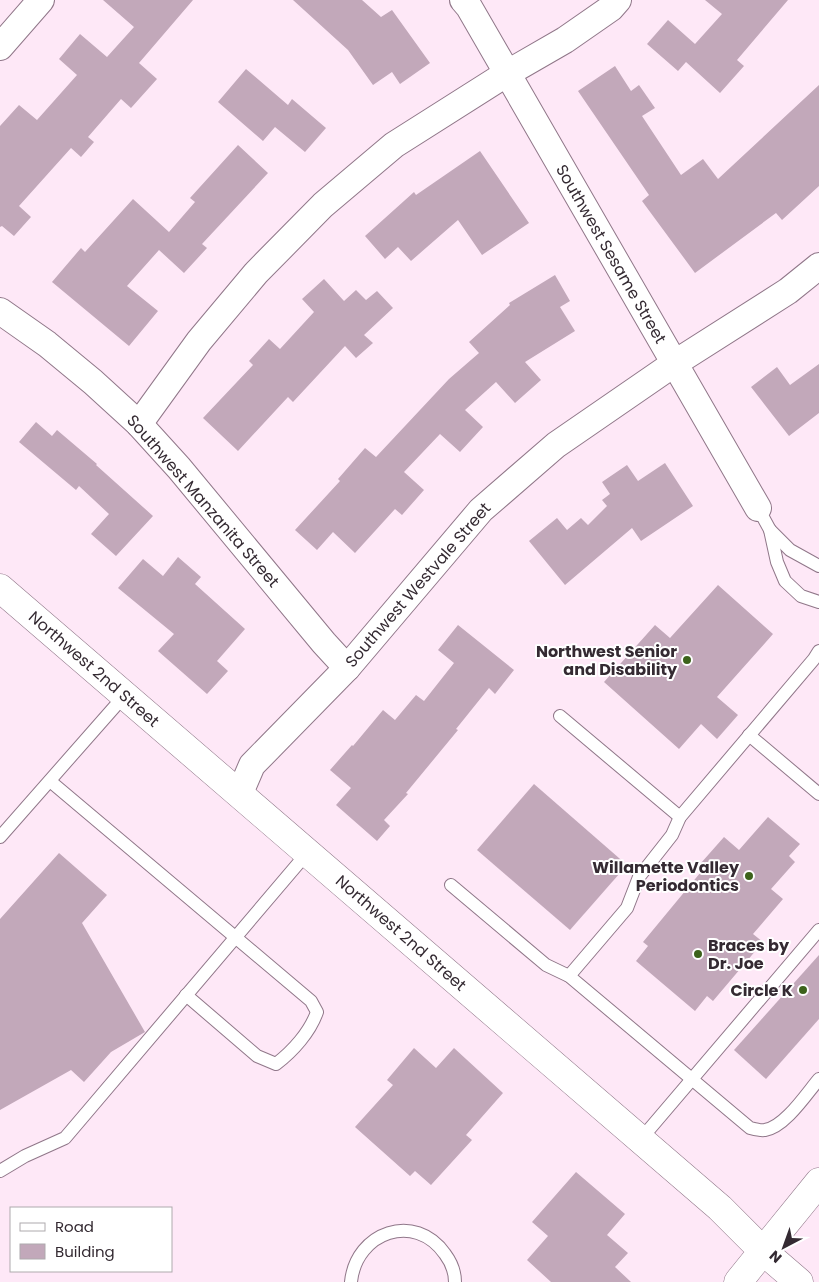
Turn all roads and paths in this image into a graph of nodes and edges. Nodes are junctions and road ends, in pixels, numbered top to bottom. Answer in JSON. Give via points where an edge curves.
{"nodes":[{"id":1,"x":41,"y":0,"type":"edge"},
{"id":2,"x":463,"y":0,"type":"edge"},
{"id":3,"x":618,"y":0,"type":"edge"},
{"id":4,"x":0,"y":47,"type":"edge"},
{"id":5,"x":506,"y":74,"type":"junction"},
{"id":6,"x":819,"y":266,"type":"edge"},
{"id":7,"x":0,"y":311,"type":"edge"},
{"id":8,"x":675,"y":363,"type":"junction"},
{"id":9,"x":139,"y":424,"type":"junction"},
{"id":10,"x":764,"y":519,"type":"junction"},
{"id":11,"x":819,"y":566,"type":"edge"},
{"id":12,"x":0,"y":588,"type":"edge"},
{"id":13,"x":819,"y":602,"type":"edge"},
{"id":14,"x":819,"y":651,"type":"edge"},
{"id":15,"x":347,"y":668,"type":"junction"},
{"id":16,"x":125,"y":695,"type":"junction"},
{"id":17,"x":560,"y":716,"type":"dead end"},
{"id":18,"x":749,"y":735,"type":"junction"},
{"id":19,"x":50,"y":781,"type":"junction"},
{"id":20,"x":240,"y":794,"type":"junction"},
{"id":21,"x":819,"y":794,"type":"edge"},
{"id":22,"x":680,"y":817,"type":"junction"},
{"id":23,"x":0,"y":837,"type":"edge"},
{"id":24,"x":308,"y":852,"type":"junction"},
{"id":25,"x":452,"y":885,"type":"dead end"},
{"id":26,"x":817,"y":935,"type":"edge"},
{"id":27,"x":236,"y":937,"type":"junction"},
{"id":28,"x":569,"y":976,"type":"junction"},
{"id":29,"x":186,"y":995,"type":"junction"},
{"id":30,"x":691,"y":1079,"type":"junction"},
{"id":31,"x":819,"y":1079,"type":"edge"},
{"id":32,"x":641,"y":1139,"type":"junction"},
{"id":33,"x":0,"y":1171,"type":"edge"},
{"id":34,"x":819,"y":1182,"type":"edge"},
{"id":35,"x":763,"y":1251,"type":"junction"},
{"id":36,"x":351,"y":1282,"type":"edge"},
{"id":37,"x":455,"y":1282,"type":"edge"},
{"id":38,"x":738,"y":1282,"type":"edge"},
{"id":39,"x":799,"y":1282,"type":"edge"}],
"edges":[{"from":1,"to":4,"type":"street"},
{"from":2,"to":5,"type":"street","name":"Southwest Sesame Street"},
{"from":3,"to":5,"type":"street","via":[[566,40]]},
{"from":5,"to":8,"type":"street","name":"Southwest Sesame Street"},
{"from":5,"to":9,"type":"street","via":[[394,145],[323,205],[256,274],[199,341]]},
{"from":6,"to":8,"type":"street","name":"Southwest Westvale Street","via":[[788,291]]},
{"from":7,"to":9,"type":"street","name":"Southwest Manzanita Street","via":[[47,344]]},
{"from":8,"to":10,"type":"street","name":"Southwest Sesame Street"},
{"from":8,"to":15,"type":"street","name":"Southwest Westvale Street","via":[[556,445],[481,510]]},
{"from":9,"to":15,"type":"street","name":"Southwest Manzanita Street"},
{"from":10,"to":11,"type":"lane","via":[[790,550]]},
{"from":10,"to":13,"type":"lane","via":[[785,580],[801,596]]},
{"from":12,"to":16,"type":"main road","name":"Northwest 2nd Street"},
{"from":14,"to":18,"type":"lane"},
{"from":15,"to":20,"type":"street","name":"Southwest Westvale Street","via":[[252,765]]},
{"from":16,"to":19,"type":"lane"},
{"from":16,"to":20,"type":"main road","name":"Northwest 2nd Street"},
{"from":17,"to":22,"type":"lane"},
{"from":18,"to":21,"type":"lane"},
{"from":18,"to":22,"type":"lane"},
{"from":19,"to":23,"type":"lane"},
{"from":19,"to":27,"type":"lane"},
{"from":20,"to":24,"type":"main road","name":"Northwest 2nd Street"},
{"from":22,"to":28,"type":"lane","via":[[672,835],[639,877],[627,908]]},
{"from":24,"to":27,"type":"lane"},
{"from":24,"to":32,"type":"main road","name":"Northwest 2nd Street"},
{"from":25,"to":28,"type":"lane","via":[[546,966]]},
{"from":26,"to":30,"type":"lane"},
{"from":27,"to":29,"type":"lane"},
{"from":27,"to":29,"type":"lane","via":[[311,1001],[317,1012],[313,1024],[287,1056],[276,1064],[257,1056]]},
{"from":28,"to":30,"type":"lane"},
{"from":29,"to":33,"type":"lane","via":[[65,1138]]},
{"from":30,"to":31,"type":"lane","via":[[750,1128],[764,1131],[788,1115]]},
{"from":30,"to":32,"type":"lane"},
{"from":32,"to":35,"type":"main road","name":"Northwest 2nd Street","via":[[720,1208]]},
{"from":34,"to":35,"type":"main road"},
{"from":35,"to":38,"type":"main road"},
{"from":35,"to":39,"type":"main road","name":"Northwest 2nd Street"},
{"from":36,"to":37,"type":"lane","via":[[352,1270],[360,1254],[372,1241],[388,1233],[405,1231],[430,1238],[440,1246],[450,1260]]}]}
